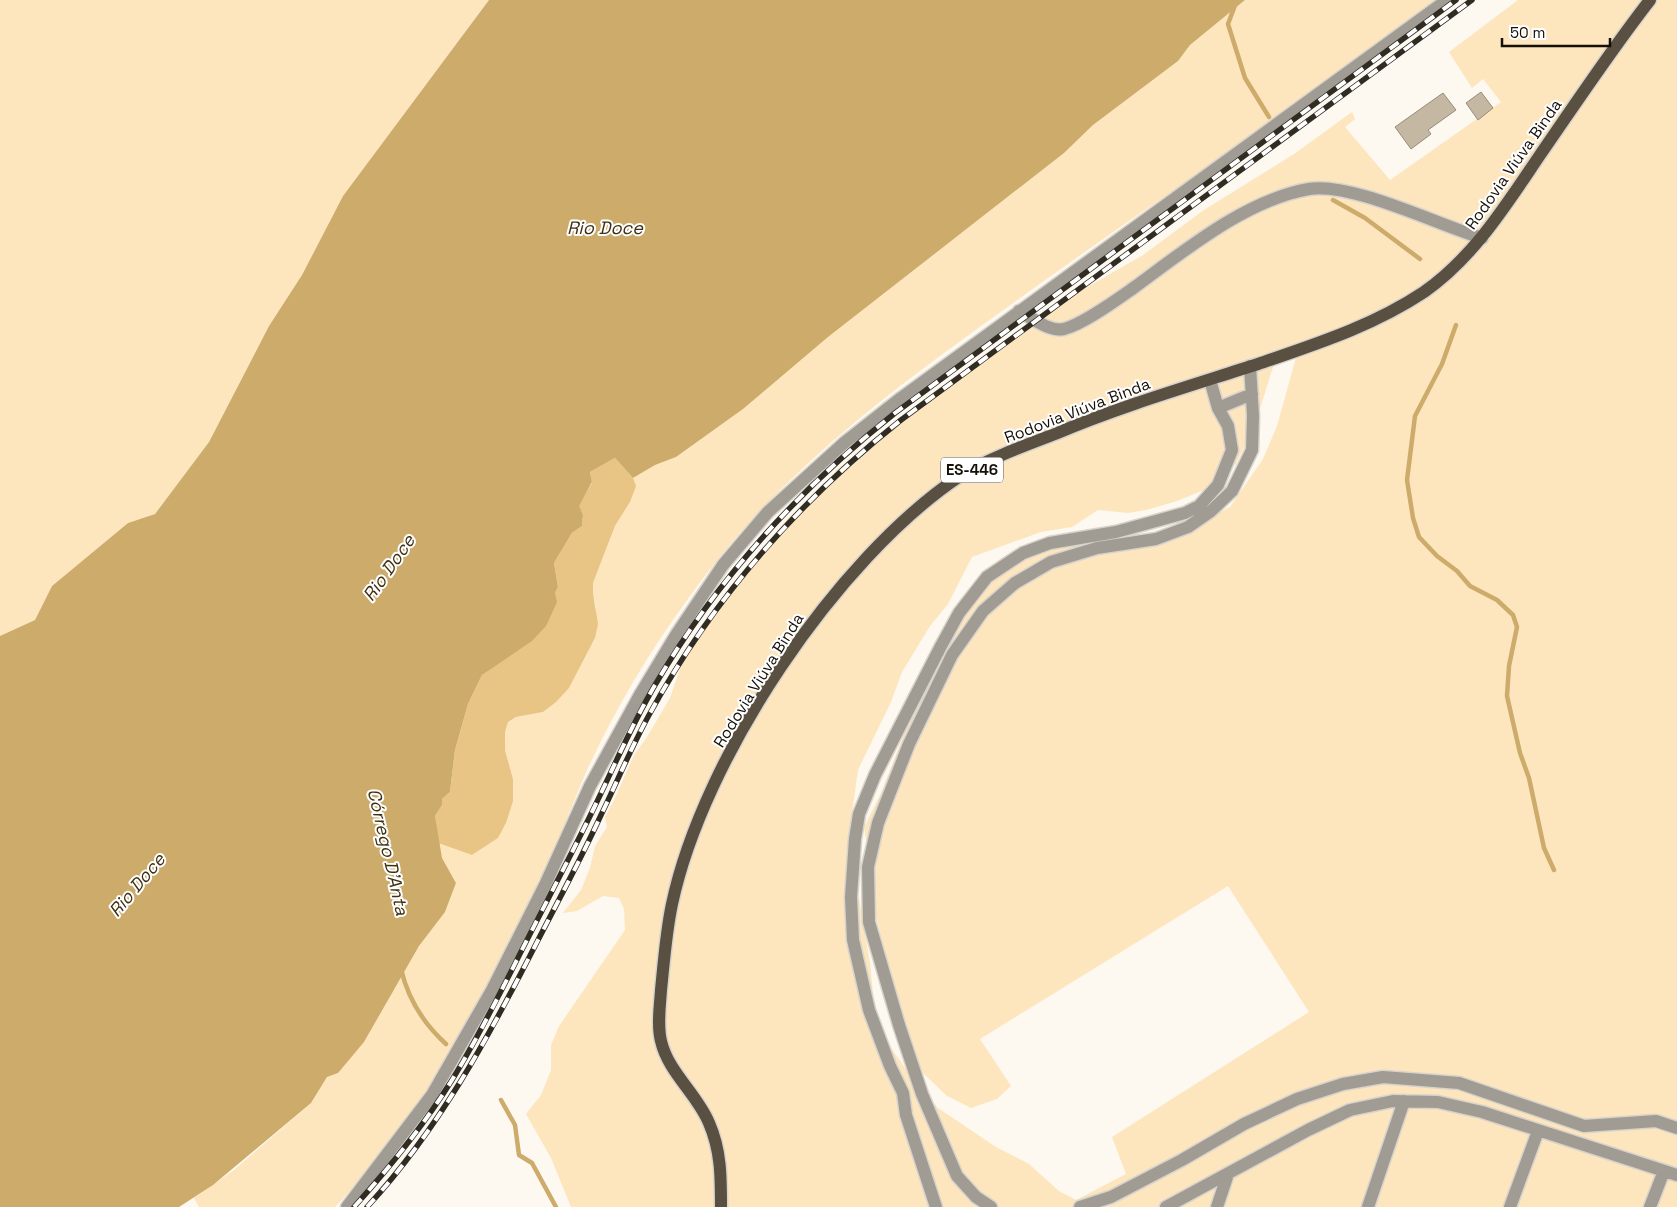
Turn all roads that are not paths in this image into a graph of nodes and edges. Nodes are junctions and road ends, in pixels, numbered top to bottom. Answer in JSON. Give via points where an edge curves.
{"nodes":[{"id":1,"x":1447,"y":0,"type":"edge"},
{"id":2,"x":1650,"y":0,"type":"edge"},
{"id":3,"x":1482,"y":238,"type":"junction"},
{"id":4,"x":1019,"y":311,"type":"junction"},
{"id":5,"x":1250,"y":366,"type":"junction"},
{"id":6,"x":1210,"y":380,"type":"junction"},
{"id":7,"x":1252,"y":394,"type":"junction"},
{"id":8,"x":1218,"y":408,"type":"junction"},
{"id":9,"x":907,"y":1048,"type":"junction"},
{"id":10,"x":886,"y":1057,"type":"junction"},
{"id":11,"x":1404,"y":1101,"type":"junction"},
{"id":12,"x":1677,"y":1128,"type":"edge"},
{"id":13,"x":1538,"y":1130,"type":"junction"},
{"id":14,"x":1664,"y":1171,"type":"junction"},
{"id":15,"x":1228,"y":1174,"type":"junction"},
{"id":16,"x":1677,"y":1176,"type":"edge"},
{"id":17,"x":347,"y":1207,"type":"edge"},
{"id":18,"x":721,"y":1207,"type":"edge"},
{"id":19,"x":936,"y":1207,"type":"edge"},
{"id":20,"x":991,"y":1207,"type":"edge"},
{"id":21,"x":1080,"y":1207,"type":"edge"},
{"id":22,"x":1166,"y":1207,"type":"edge"},
{"id":23,"x":1217,"y":1207,"type":"edge"},
{"id":24,"x":1368,"y":1207,"type":"edge"},
{"id":25,"x":1510,"y":1207,"type":"edge"},
{"id":26,"x":1650,"y":1207,"type":"edge"}],
"edges":[{"from":1,"to":4,"type":"street"},
{"from":2,"to":3,"type":"main road","name":"Rodovia Viúva Binda","number":"ES-446","via":[[1619,39]]},
{"from":3,"to":4,"type":"street","via":[[1370,198],[1329,188],[1309,189],[1267,202],[1230,221],[1111,304],[1071,326],[1054,329]]},
{"from":3,"to":5,"type":"main road","name":"Rodovia Viúva Binda","number":"ES-446","via":[[1448,272],[1403,305],[1345,335]]},
{"from":4,"to":17,"type":"street","via":[[844,443],[768,512],[723,565],[676,635],[617,735],[492,990],[432,1095]]},
{"from":5,"to":6,"type":"main road","name":"Rodovia Viúva Binda","number":"ES-446"},
{"from":5,"to":7,"type":"street"},
{"from":6,"to":8,"type":"street"},
{"from":6,"to":18,"type":"main road","name":"Rodovia Viúva Binda","number":"ES-446","via":[[1056,433],[958,478],[890,532],[815,619],[760,700],[707,798],[686,855],[670,911],[661,992],[661,1043],[711,1126],[720,1161]]},
{"from":7,"to":8,"type":"street"},
{"from":7,"to":9,"type":"street","via":[[1252,450],[1232,491],[1211,511],[1188,527],[1156,539],[1097,548],[1044,566],[1015,583],[983,611],[952,655],[909,744],[878,823],[868,868],[869,922]]},
{"from":8,"to":10,"type":"street","via":[[1228,426],[1232,450],[1218,485],[1199,506],[1116,532],[1050,543],[1002,565],[987,577],[959,614],[897,731],[859,814],[854,839],[851,897],[853,940],[869,1010]]},
{"from":9,"to":10,"type":"street"},
{"from":9,"to":20,"type":"street","via":[[922,1094],[957,1176],[976,1197]]},
{"from":10,"to":19,"type":"street","via":[[903,1093],[906,1115]]},
{"from":11,"to":13,"type":"street","via":[[1438,1102]]},
{"from":11,"to":15,"type":"street","via":[[1393,1100],[1350,1110]]},
{"from":11,"to":24,"type":"street"},
{"from":12,"to":21,"type":"street","via":[[1656,1121],[1584,1126],[1459,1083],[1383,1077],[1343,1084],[1297,1099],[1111,1196]]},
{"from":13,"to":14,"type":"street"},
{"from":13,"to":25,"type":"street"},
{"from":14,"to":16,"type":"street"},
{"from":14,"to":26,"type":"street"},
{"from":15,"to":22,"type":"street"},
{"from":15,"to":23,"type":"street"}]}
